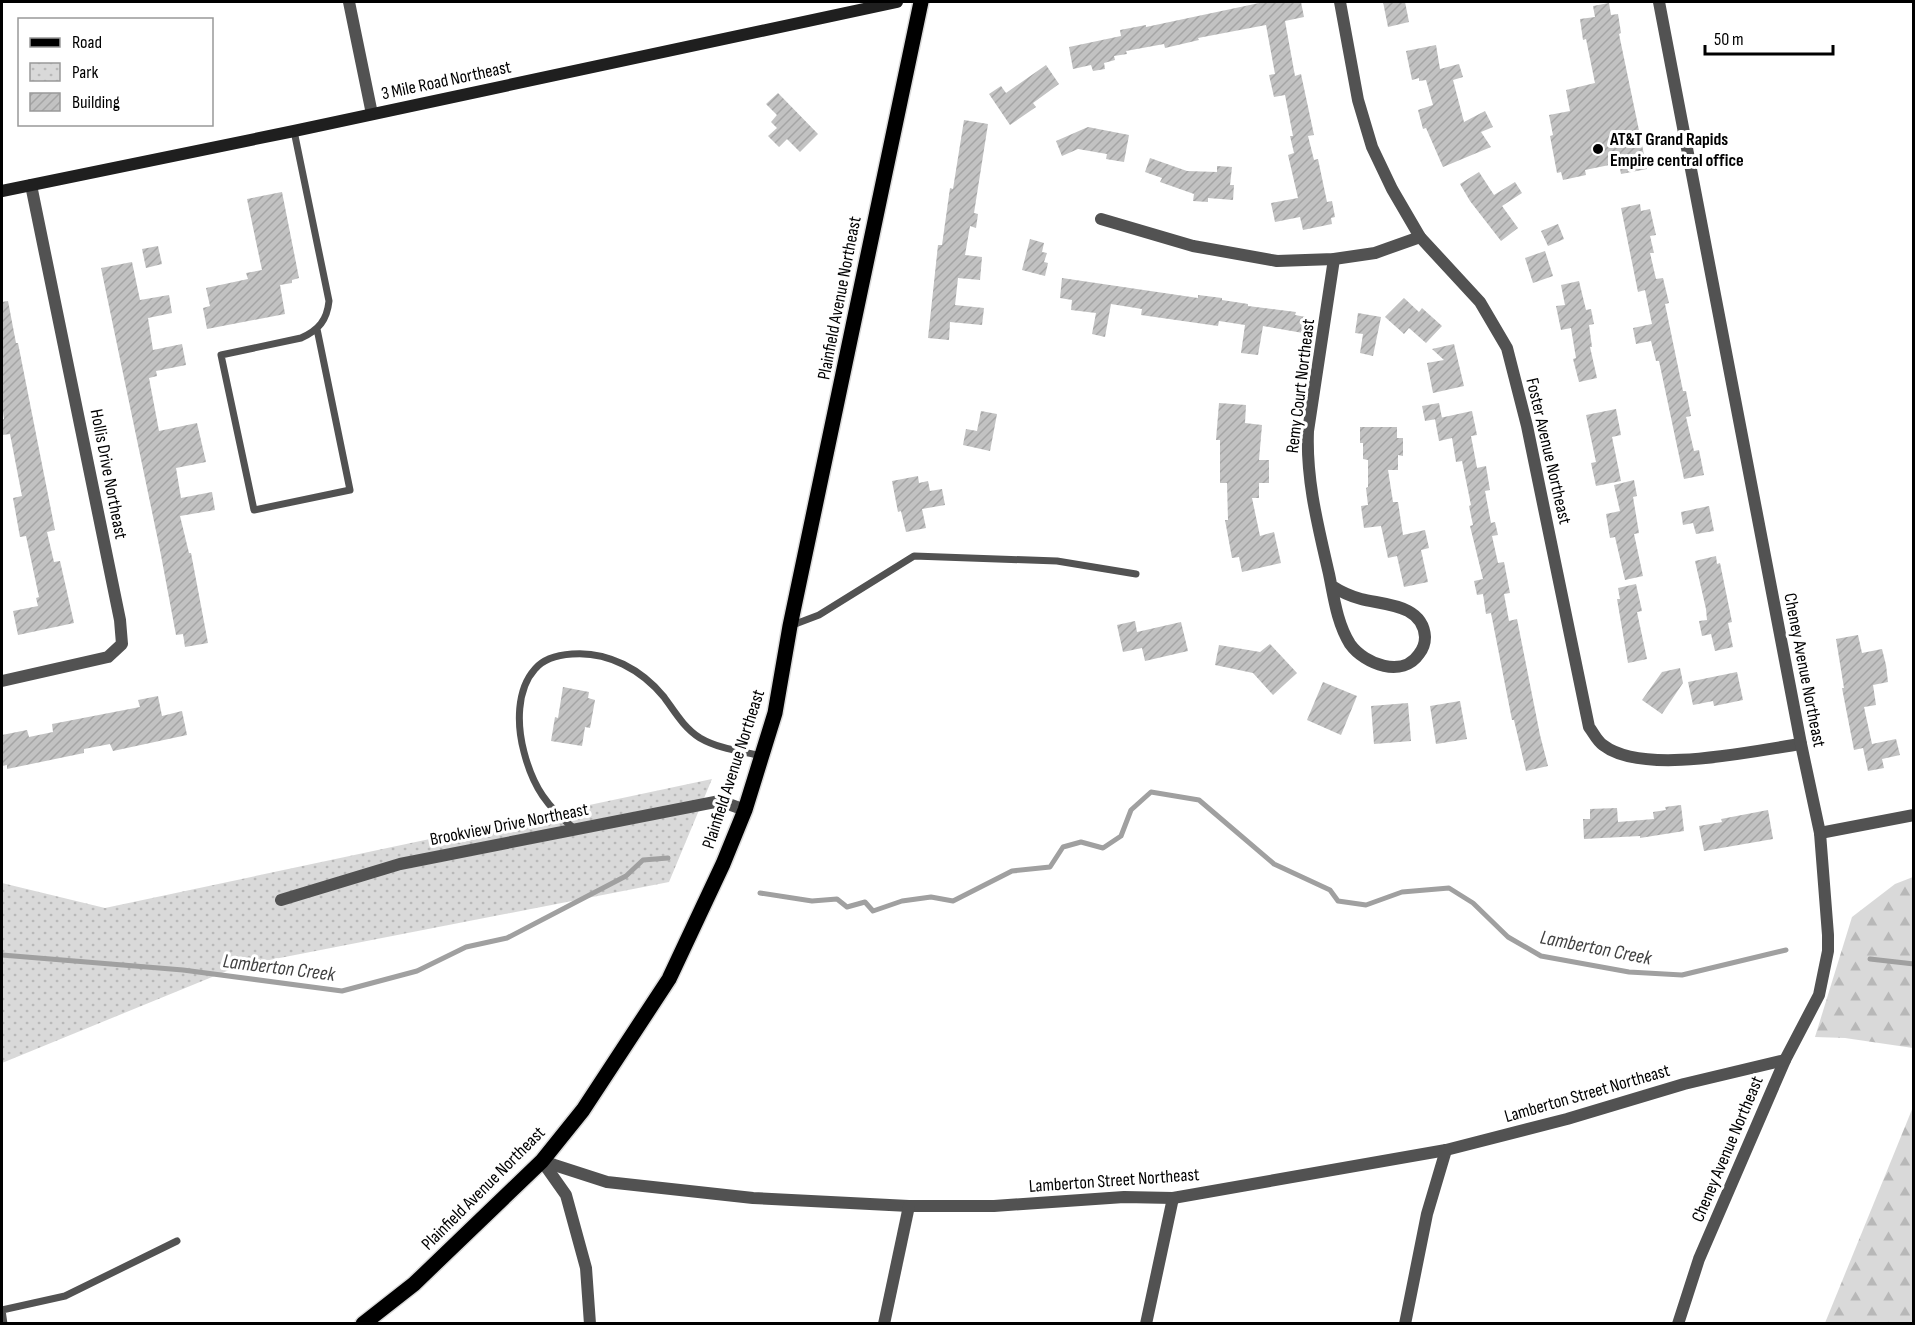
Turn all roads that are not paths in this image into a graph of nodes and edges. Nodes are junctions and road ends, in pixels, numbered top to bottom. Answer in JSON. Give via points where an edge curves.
{"nodes":[{"id":1,"x":349,"y":2,"type":"edge"},
{"id":2,"x":897,"y":2,"type":"edge"},
{"id":3,"x":921,"y":2,"type":"edge"},
{"id":4,"x":1340,"y":2,"type":"edge"},
{"id":5,"x":1659,"y":2,"type":"edge"},
{"id":6,"x":372,"y":114,"type":"junction"},
{"id":7,"x":294,"y":131,"type":"junction"},
{"id":8,"x":32,"y":185,"type":"junction"},
{"id":9,"x":2,"y":191,"type":"edge"},
{"id":10,"x":1101,"y":219,"type":"dead end"},
{"id":11,"x":1420,"y":237,"type":"junction"},
{"id":12,"x":1334,"y":260,"type":"junction"},
{"id":13,"x":316,"y":329,"type":"junction"},
{"id":14,"x":1136,"y":574,"type":"dead end"},
{"id":15,"x":1332,"y":586,"type":"junction"},
{"id":16,"x":790,"y":626,"type":"junction"},
{"id":17,"x":2,"y":681,"type":"edge"},
{"id":18,"x":1801,"y":744,"type":"junction"},
{"id":19,"x":762,"y":756,"type":"junction"},
{"id":20,"x":745,"y":810,"type":"junction"},
{"id":21,"x":1914,"y":815,"type":"edge"},
{"id":22,"x":576,"y":830,"type":"junction"},
{"id":23,"x":1820,"y":833,"type":"junction"},
{"id":24,"x":281,"y":900,"type":"dead end"},
{"id":25,"x":1785,"y":1060,"type":"junction"},
{"id":26,"x":1446,"y":1150,"type":"junction"},
{"id":27,"x":542,"y":1161,"type":"junction"},
{"id":28,"x":1173,"y":1198,"type":"junction"},
{"id":29,"x":909,"y":1206,"type":"junction"},
{"id":30,"x":177,"y":1241,"type":"dead end"},
{"id":31,"x":4,"y":1323,"type":"edge"},
{"id":32,"x":363,"y":1323,"type":"edge"},
{"id":33,"x":590,"y":1323,"type":"edge"},
{"id":34,"x":884,"y":1323,"type":"edge"},
{"id":35,"x":1146,"y":1323,"type":"edge"},
{"id":36,"x":1405,"y":1323,"type":"edge"},
{"id":37,"x":1678,"y":1323,"type":"edge"}],
"edges":[{"from":1,"to":6,"type":"street"},
{"from":2,"to":6,"type":"main road","name":"3 Mile Road Northeast"},
{"from":3,"to":16,"type":"main road","name":"Plainfield Avenue Northeast"},
{"from":4,"to":11,"type":"street","name":"Foster Avenue Northeast","via":[[1358,100],[1372,147]]},
{"from":5,"to":18,"type":"street","name":"Cheney Avenue Northeast"},
{"from":6,"to":7,"type":"main road","name":"3 Mile Road Northeast"},
{"from":7,"to":8,"type":"main road","name":"3 Mile Road Northeast"},
{"from":7,"to":13,"type":"lane","via":[[328,301],[326,317]]},
{"from":8,"to":9,"type":"main road","name":"3 Mile Road Northeast"},
{"from":8,"to":17,"type":"street","name":"Hollis Drive Northeast","via":[[123,635],[122,644],[108,657]]},
{"from":10,"to":12,"type":"street","via":[[1193,246],[1277,261]]},
{"from":11,"to":12,"type":"street","via":[[1375,253]]},
{"from":11,"to":18,"type":"street","name":"Foster Avenue Northeast","via":[[1480,302],[1507,348],[1527,426],[1588,727],[1602,745],[1626,756],[1681,761]]},
{"from":12,"to":15,"type":"street","name":"Remy Court Northeast","via":[[1307,458],[1310,490]]},
{"from":13,"to":13,"type":"lane","via":[[350,490],[255,510],[221,355],[301,338]]},
{"from":14,"to":16,"type":"lane","via":[[1057,561],[914,556],[819,615]]},
{"from":15,"to":15,"type":"street","name":"Remy Court Northeast","via":[[1339,622],[1351,645],[1363,656],[1391,668],[1414,661],[1425,638],[1412,611],[1344,594]]},
{"from":16,"to":19,"type":"main road","name":"Plainfield Avenue Northeast","via":[[775,714]]},
{"from":18,"to":23,"type":"street","name":"Cheney Avenue Northeast"},
{"from":19,"to":20,"type":"main road","name":"Plainfield Avenue Northeast"},
{"from":19,"to":22,"type":"lane","via":[[702,739],[684,724],[648,680],[620,662],[585,653],[552,658],[536,667],[523,686],[519,720],[522,744],[543,799]]},
{"from":20,"to":22,"type":"street","name":"Brookview Drive Northeast","via":[[720,801]]},
{"from":20,"to":27,"type":"main road","name":"Plainfield Avenue Northeast","via":[[669,979],[583,1110]]},
{"from":21,"to":23,"type":"street"},
{"from":22,"to":24,"type":"street","name":"Brookview Drive Northeast","via":[[400,864]]},
{"from":23,"to":25,"type":"street","name":"Cheney Avenue Northeast","via":[[1828,951],[1819,995]]},
{"from":25,"to":26,"type":"street","name":"Lamberton Street Northeast"},
{"from":25,"to":37,"type":"street","name":"Cheney Avenue Northeast","via":[[1699,1259]]},
{"from":26,"to":28,"type":"street","name":"Lamberton Street Northeast"},
{"from":26,"to":36,"type":"street","via":[[1427,1214]]},
{"from":27,"to":29,"type":"street","name":"Lamberton Street Northeast","via":[[607,1182],[753,1198]]},
{"from":27,"to":32,"type":"main road","name":"Plainfield Avenue Northeast","via":[[414,1284]]},
{"from":27,"to":33,"type":"street","via":[[566,1195],[586,1268]]},
{"from":28,"to":29,"type":"street","name":"Lamberton Street Northeast"},
{"from":28,"to":35,"type":"street"},
{"from":29,"to":34,"type":"street"},
{"from":30,"to":31,"type":"lane","via":[[65,1296],[2,1310]]}]}
